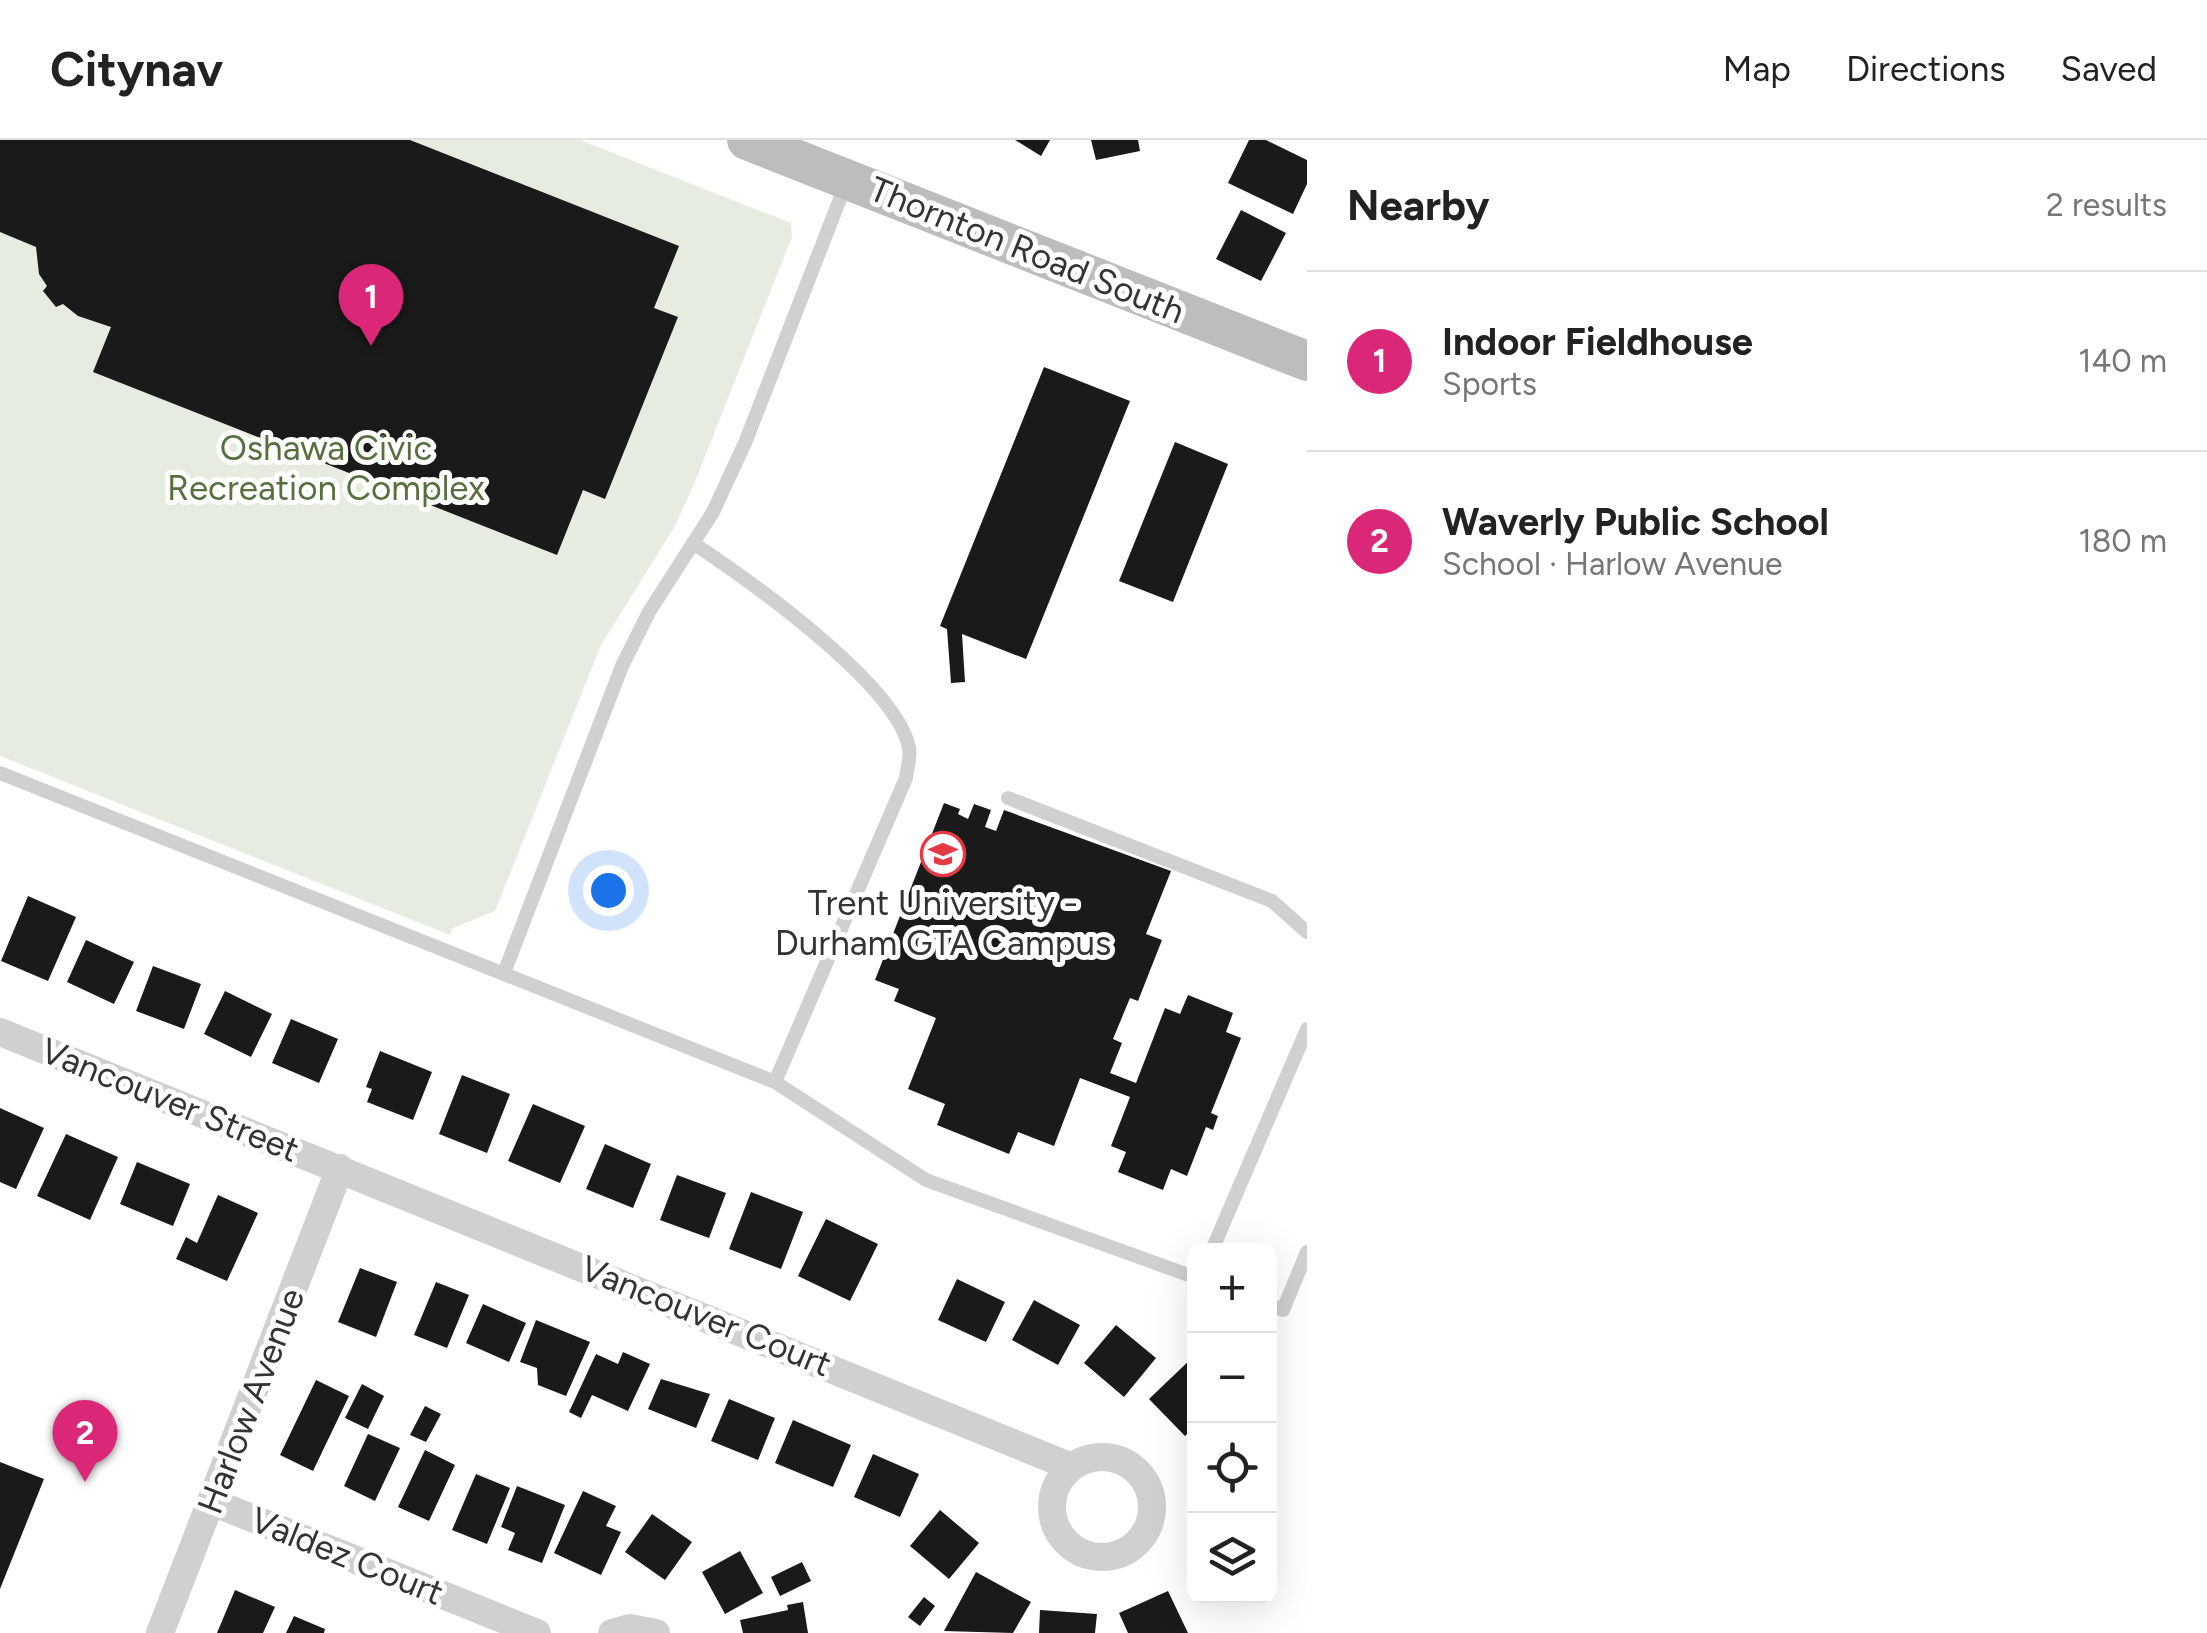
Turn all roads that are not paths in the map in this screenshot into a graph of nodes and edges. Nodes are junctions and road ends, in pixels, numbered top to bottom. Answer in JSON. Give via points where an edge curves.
{"nodes":[{"id":1,"x":747,"y":140,"type":"edge"},
{"id":2,"x":848,"y":179,"type":"junction"},
{"id":3,"x":1307,"y":361,"type":"edge"},
{"id":4,"x":694,"y":543,"type":"junction"},
{"id":5,"x":0,"y":773,"type":"edge"},
{"id":6,"x":1008,"y":798,"type":"dead end"},
{"id":7,"x":1307,"y":932,"type":"edge"},
{"id":8,"x":504,"y":972,"type":"junction"},
{"id":9,"x":1307,"y":1029,"type":"edge"},
{"id":10,"x":0,"y":1032,"type":"edge"},
{"id":11,"x":775,"y":1082,"type":"junction"},
{"id":12,"x":340,"y":1168,"type":"junction"},
{"id":13,"x":1215,"y":1243,"type":"edge"},
{"id":14,"x":1307,"y":1252,"type":"edge"},
{"id":15,"x":1187,"y":1273,"type":"edge"},
{"id":16,"x":1277,"y":1308,"type":"edge"},
{"id":17,"x":1072,"y":1467,"type":"dead end"},
{"id":18,"x":212,"y":1502,"type":"junction"},
{"id":19,"x":160,"y":1633,"type":"edge"},
{"id":20,"x":537,"y":1633,"type":"edge"},
{"id":21,"x":612,"y":1633,"type":"edge"},
{"id":22,"x":656,"y":1633,"type":"edge"}],
"edges":[{"from":1,"to":2,"type":"main road","name":"Thornton Road South"},
{"from":2,"to":3,"type":"main road","name":"Thornton Road South"},
{"from":2,"to":4,"type":"lane","via":[[745,443]]},
{"from":4,"to":8,"type":"lane","via":[[622,666]]},
{"from":4,"to":11,"type":"lane","via":[[834,649],[894,715],[910,749],[906,778]]},
{"from":5,"to":8,"type":"lane"},
{"from":6,"to":7,"type":"lane","via":[[1272,901]]},
{"from":8,"to":11,"type":"lane"},
{"from":9,"to":13,"type":"lane"},
{"from":10,"to":12,"type":"street","name":"Vancouver Street"},
{"from":11,"to":15,"type":"lane","via":[[926,1180]]},
{"from":12,"to":17,"type":"street","name":"Vancouver Court"},
{"from":12,"to":18,"type":"street","name":"Harlow Avenue"},
{"from":14,"to":16,"type":"lane","via":[[1282,1310]]},
{"from":18,"to":19,"type":"street","name":"Harlow Avenue"},
{"from":18,"to":20,"type":"street","name":"Valdez Court"},
{"from":21,"to":22,"type":"street"}]}
